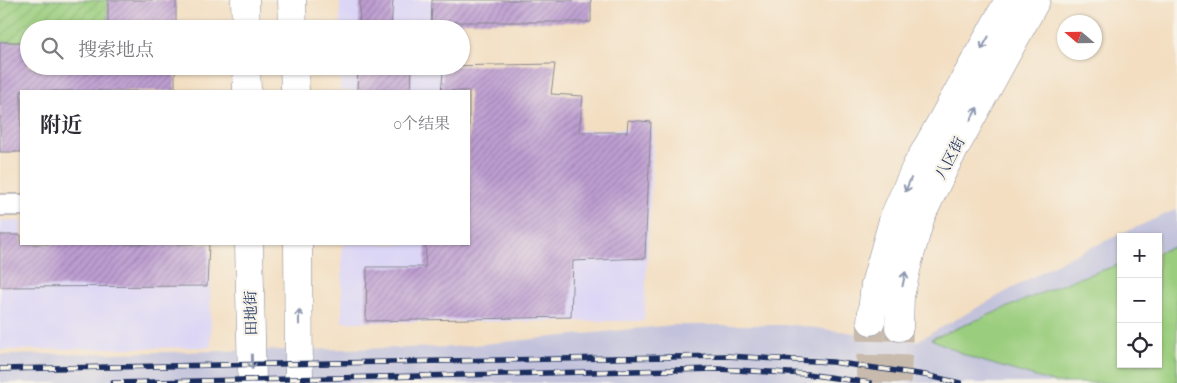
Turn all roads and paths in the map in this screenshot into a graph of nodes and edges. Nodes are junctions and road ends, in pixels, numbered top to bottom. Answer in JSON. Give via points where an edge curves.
{"nodes":[{"id":1,"x":245,"y":0,"type":"edge"},
{"id":2,"x":292,"y":0,"type":"edge"},
{"id":3,"x":1009,"y":0,"type":"edge"},
{"id":4,"x":1036,"y":0,"type":"edge"},
{"id":5,"x":246,"y":20,"type":"edge"},
{"id":6,"x":293,"y":20,"type":"edge"},
{"id":7,"x":246,"y":75,"type":"edge"},
{"id":8,"x":294,"y":75,"type":"edge"},
{"id":9,"x":247,"y":90,"type":"edge"},
{"id":10,"x":295,"y":90,"type":"edge"},
{"id":11,"x":0,"y":205,"type":"edge"},
{"id":12,"x":20,"y":205,"type":"edge"},
{"id":13,"x":249,"y":245,"type":"edge"},
{"id":14,"x":298,"y":245,"type":"edge"},
{"id":15,"x":871,"y":321,"type":"tunnel mouth"},
{"id":16,"x":899,"y":327,"type":"tunnel mouth"},
{"id":17,"x":252,"y":383,"type":"edge"},
{"id":18,"x":299,"y":383,"type":"edge"}],
"edges":[{"from":1,"to":5,"type":"main road"},
{"from":2,"to":6,"type":"main road"},
{"from":3,"to":15,"type":"main road","name":"八区街","one_way":true,"via":[[916,167],[894,217],[875,284]]},
{"from":16,"to":4,"type":"main road","name":"八区街","one_way":true,"via":[[900,296],[921,216]]},
{"from":7,"to":9,"type":"main road"},
{"from":8,"to":10,"type":"main road"},
{"from":11,"to":12,"type":"street"},
{"from":13,"to":17,"type":"main road","name":"田地街","one_way":true},
{"from":18,"to":14,"type":"main road","one_way":true}]}
